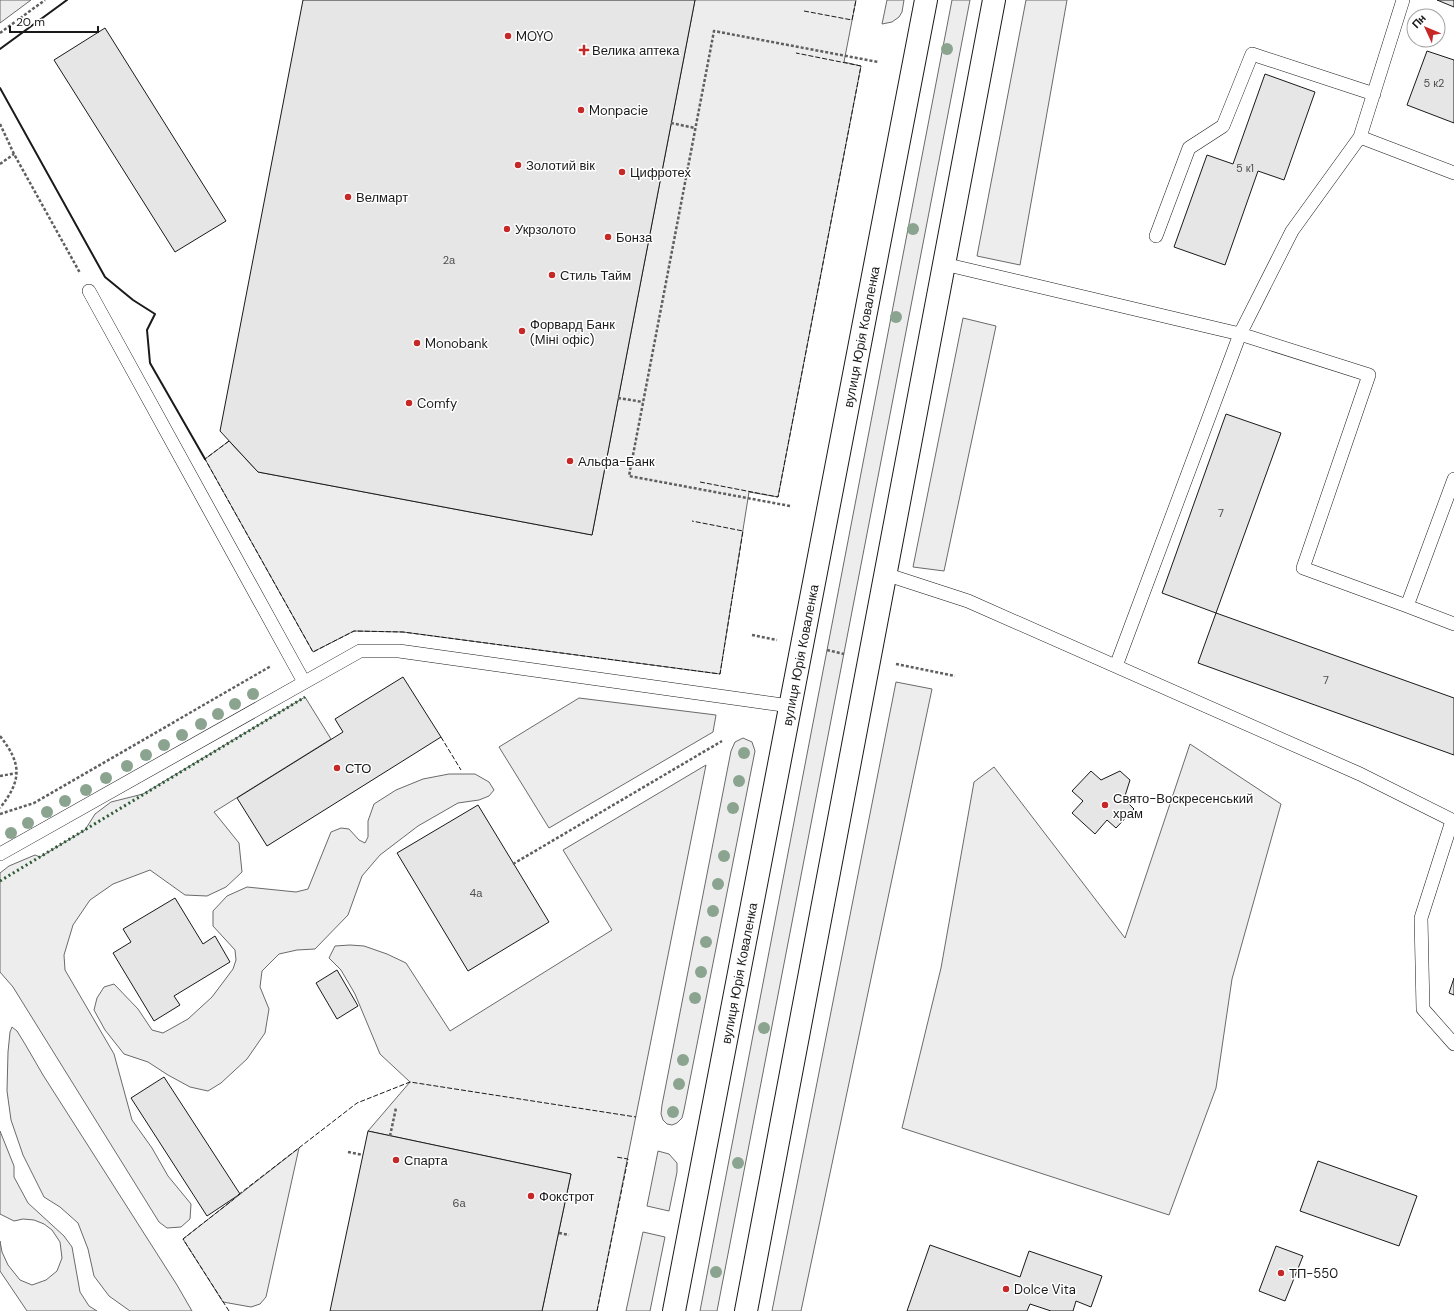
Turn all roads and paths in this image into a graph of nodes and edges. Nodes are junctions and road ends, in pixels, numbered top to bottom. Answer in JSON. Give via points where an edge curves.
{"nodes":[{"id":1,"x":45,"y":0,"type":"edge"},
{"id":2,"x":926,"y":0,"type":"edge"},
{"id":3,"x":994,"y":0,"type":"edge"},
{"id":4,"x":1404,"y":0,"type":"edge"},
{"id":5,"x":0,"y":33,"type":"edge"},
{"id":6,"x":878,"y":62,"type":"dead end"},
{"id":7,"x":1374,"y":94,"type":"junction"},
{"id":8,"x":671,"y":123,"type":"dead end"},
{"id":9,"x":695,"y":128,"type":"junction"},
{"id":10,"x":1360,"y":137,"type":"junction"},
{"id":11,"x":14,"y":154,"type":"dead end"},
{"id":12,"x":0,"y":164,"type":"edge"},
{"id":13,"x":1454,"y":173,"type":"edge"},
{"id":14,"x":1156,"y":236,"type":"dead end"},
{"id":15,"x":944,"y":264,"type":"junction"},
{"id":16,"x":89,"y":291,"type":"dead end"},
{"id":17,"x":1240,"y":334,"type":"junction"},
{"id":18,"x":618,"y":398,"type":"dead end"},
{"id":19,"x":642,"y":402,"type":"junction"},
{"id":20,"x":1454,"y":479,"type":"edge"},
{"id":21,"x":790,"y":506,"type":"dead end"},
{"id":22,"x":885,"y":574,"type":"junction"},
{"id":23,"x":1407,"y":606,"type":"junction"},
{"id":24,"x":1454,"y":624,"type":"edge"},
{"id":25,"x":290,"y":656,"type":"junction"},
{"id":26,"x":1116,"y":666,"type":"junction"},
{"id":27,"x":304,"y":682,"type":"junction"},
{"id":28,"x":790,"y":706,"type":"junction"},
{"id":29,"x":0,"y":736,"type":"edge"},
{"id":30,"x":722,"y":741,"type":"dead end"},
{"id":31,"x":17,"y":773,"type":"junction"},
{"id":32,"x":0,"y":776,"type":"edge"},
{"id":33,"x":0,"y":808,"type":"edge"},
{"id":34,"x":0,"y":814,"type":"edge"},
{"id":35,"x":1453,"y":821,"type":"edge"},
{"id":36,"x":0,"y":854,"type":"edge"},
{"id":37,"x":514,"y":864,"type":"dead end"},
{"id":38,"x":1454,"y":1044,"type":"edge"},
{"id":39,"x":396,"y":1108,"type":"dead end"},
{"id":40,"x":390,"y":1136,"type":"dead end"},
{"id":41,"x":348,"y":1152,"type":"dead end"},
{"id":42,"x":363,"y":1155,"type":"dead end"},
{"id":43,"x":559,"y":1233,"type":"dead end"},
{"id":44,"x":569,"y":1235,"type":"dead end"},
{"id":45,"x":674,"y":1311,"type":"edge"},
{"id":46,"x":746,"y":1311,"type":"edge"}],
"edges":[{"from":1,"to":5,"type":"path"},
{"from":2,"to":28,"type":"main road","name":"вулиця Юрія Коваленка"},
{"from":3,"to":15,"type":"main road"},
{"from":4,"to":7,"type":"lane"},
{"from":6,"to":9,"type":"path","via":[[714,31]]},
{"from":7,"to":10,"type":"lane"},
{"from":7,"to":14,"type":"lane","via":[[1252,54],[1223,126],[1189,148]]},
{"from":8,"to":9,"type":"path"},
{"from":9,"to":19,"type":"path"},
{"from":10,"to":13,"type":"lane"},
{"from":10,"to":17,"type":"lane","via":[[1292,231]]},
{"from":11,"to":12,"type":"path"},
{"from":15,"to":17,"type":"lane"},
{"from":15,"to":22,"type":"main road"},
{"from":16,"to":25,"type":"lane"},
{"from":17,"to":23,"type":"lane","via":[[1369,374],[1303,568]]},
{"from":17,"to":26,"type":"lane"},
{"from":18,"to":19,"type":"path"},
{"from":19,"to":21,"type":"path","via":[[629,476]]},
{"from":20,"to":23,"type":"lane"},
{"from":22,"to":26,"type":"lane","via":[[968,601]]},
{"from":22,"to":46,"type":"main road"},
{"from":23,"to":24,"type":"lane"},
{"from":25,"to":27,"type":"lane"},
{"from":25,"to":34,"type":"path","via":[[34,803]]},
{"from":26,"to":35,"type":"lane","via":[[1360,774]]},
{"from":27,"to":28,"type":"lane","via":[[360,651],[399,651]]},
{"from":27,"to":36,"type":"lane"},
{"from":28,"to":45,"type":"main road","name":"вулиця Юрія Коваленка"},
{"from":29,"to":31,"type":"path","via":[[14,757]]},
{"from":30,"to":37,"type":"path"},
{"from":31,"to":32,"type":"path"},
{"from":31,"to":33,"type":"path","via":[[13,787]]},
{"from":35,"to":38,"type":"lane","via":[[1421,918],[1423,1009]]},
{"from":39,"to":40,"type":"path"},
{"from":41,"to":42,"type":"path"},
{"from":43,"to":44,"type":"path"}]}
